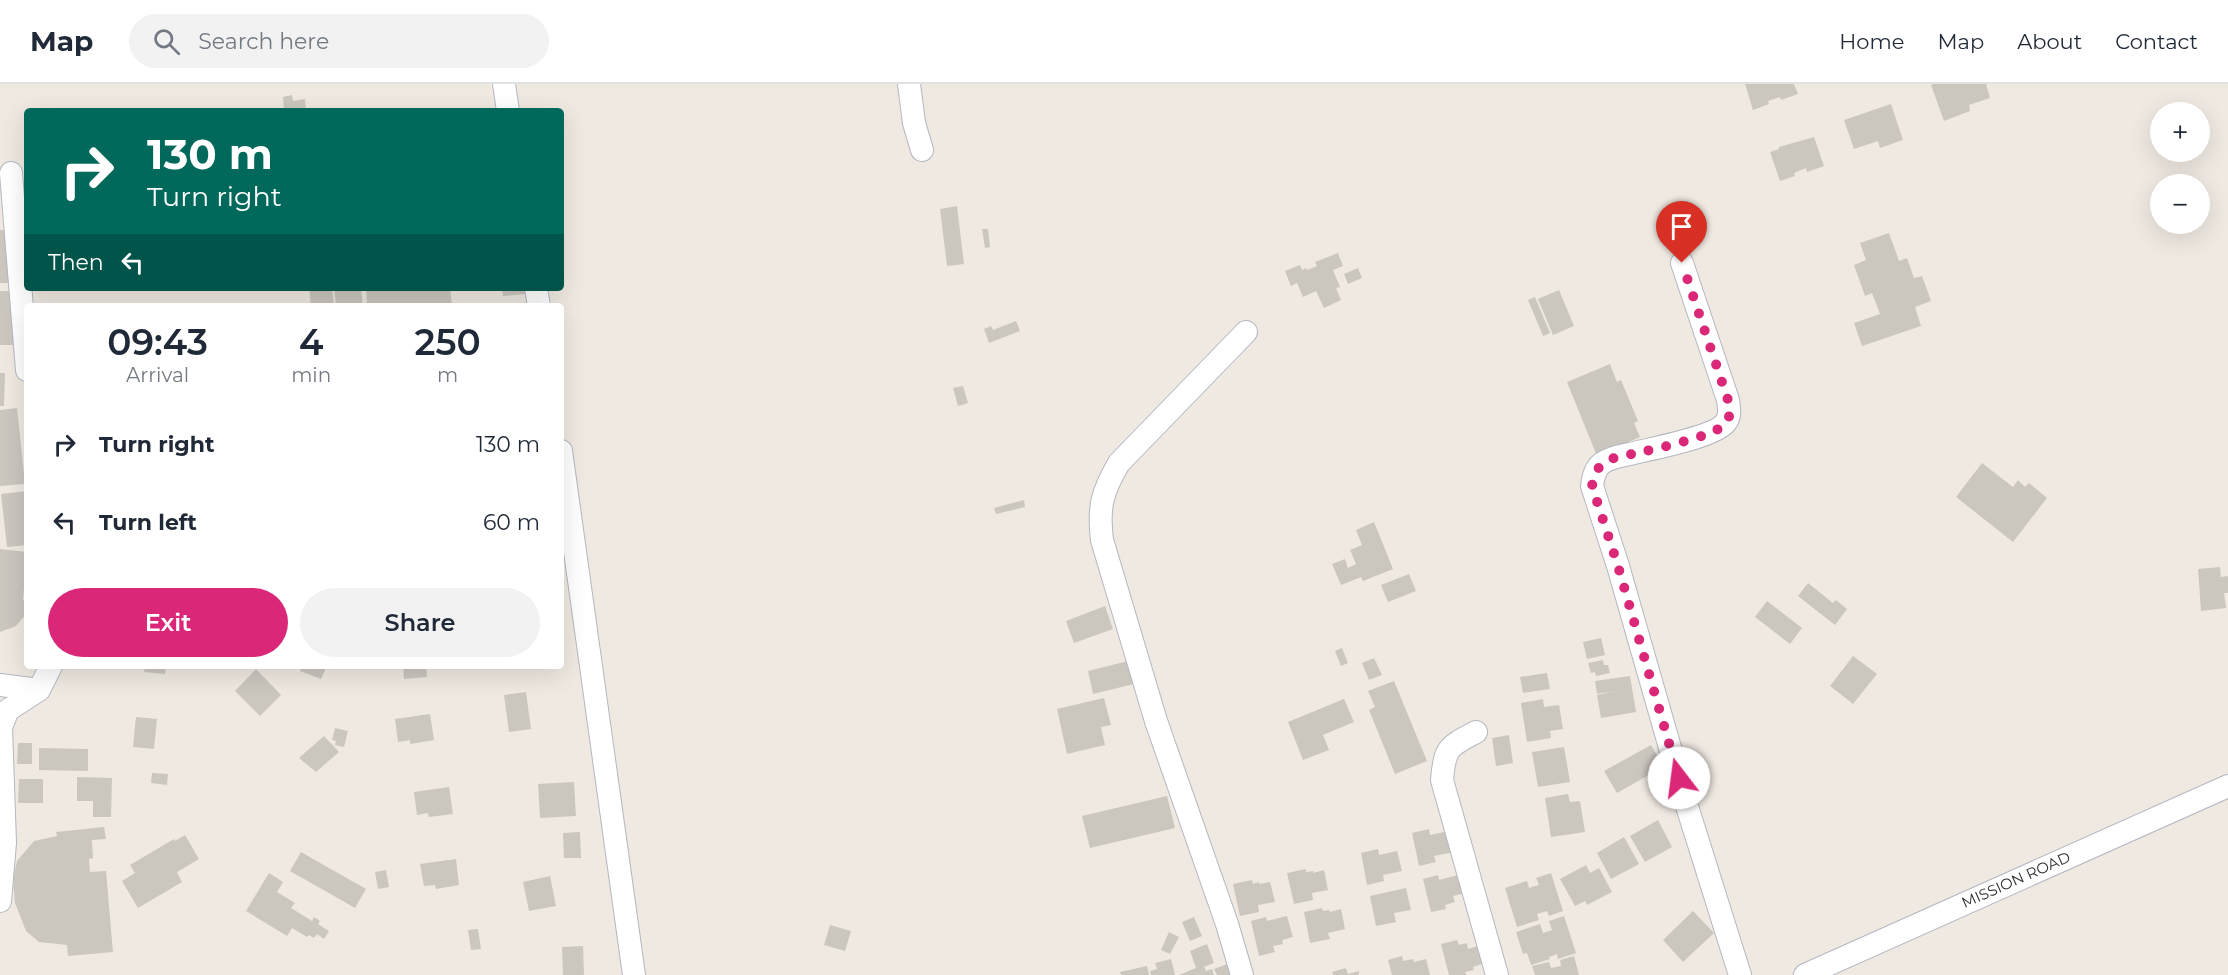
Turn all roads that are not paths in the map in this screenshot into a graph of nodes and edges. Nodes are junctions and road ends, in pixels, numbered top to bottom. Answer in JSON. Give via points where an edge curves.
{"nodes":[{"id":1,"x":504,"y":84,"type":"edge"},
{"id":2,"x":909,"y":84,"type":"edge"},
{"id":3,"x":508,"y":108,"type":"edge"},
{"id":4,"x":922,"y":150,"type":"dead end"},
{"id":5,"x":11,"y":173,"type":"dead end"},
{"id":6,"x":1682,"y":263,"type":"dead end"},
{"id":7,"x":1246,"y":332,"type":"dead end"},
{"id":8,"x":24,"y":333,"type":"edge"},
{"id":9,"x":564,"y":473,"type":"edge"},
{"id":10,"x":50,"y":669,"type":"edge"},
{"id":11,"x":0,"y":685,"type":"edge"},
{"id":12,"x":39,"y":690,"type":"junction"},
{"id":13,"x":1,"y":727,"type":"edge"},
{"id":14,"x":1476,"y":732,"type":"dead end"},
{"id":15,"x":1,"y":766,"type":"edge"},
{"id":16,"x":2228,"y":786,"type":"edge"},
{"id":17,"x":0,"y":901,"type":"edge"},
{"id":18,"x":634,"y":975,"type":"edge"},
{"id":19,"x":1242,"y":975,"type":"edge"},
{"id":20,"x":1497,"y":975,"type":"edge"},
{"id":21,"x":1740,"y":975,"type":"edge"},
{"id":22,"x":1805,"y":975,"type":"edge"}],
"edges":[{"from":1,"to":3,"type":"street"},
{"from":2,"to":4,"type":"street"},
{"from":5,"to":8,"type":"street"},
{"from":6,"to":21,"type":"street","via":[[1728,400],[1730,412],[1726,423],[1703,435],[1600,464],[1592,486]]},
{"from":7,"to":19,"type":"street","via":[[1119,463],[1105,485],[1099,513],[1102,540],[1155,721]]},
{"from":9,"to":18,"type":"street"},
{"from":10,"to":12,"type":"street"},
{"from":11,"to":12,"type":"street"},
{"from":12,"to":13,"type":"street","via":[[8,710]]},
{"from":13,"to":15,"type":"street"},
{"from":14,"to":20,"type":"street","via":[[1451,745],[1444,760],[1442,780]]},
{"from":15,"to":17,"type":"street","via":[[5,843]]},
{"from":16,"to":22,"type":"street","name":"MISSION ROAD"}]}
